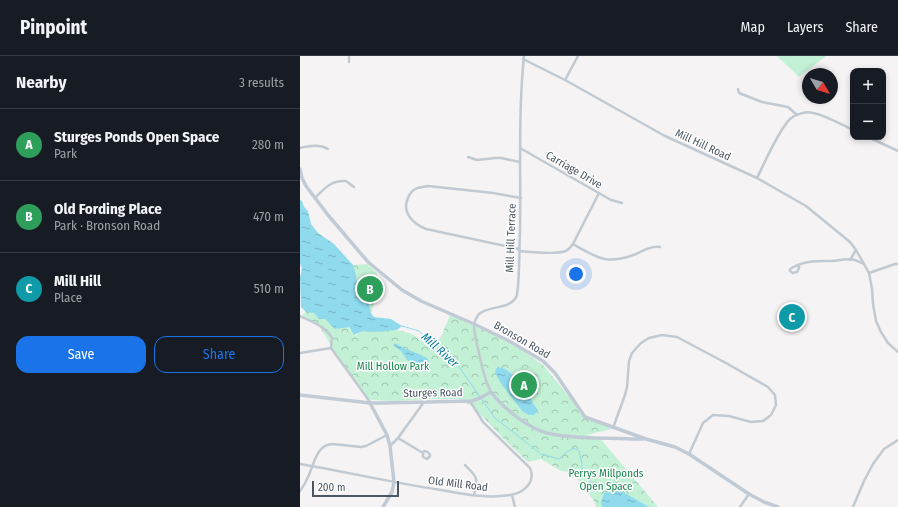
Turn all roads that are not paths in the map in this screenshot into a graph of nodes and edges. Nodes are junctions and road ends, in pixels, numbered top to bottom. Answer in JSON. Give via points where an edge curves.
{"nodes":[{"id":1,"x":349,"y":56,"type":"edge"},
{"id":2,"x":578,"y":56,"type":"edge"},
{"id":3,"x":524,"y":58,"type":"edge"},
{"id":4,"x":349,"y":62,"type":"dead end"},
{"id":5,"x":565,"y":80,"type":"junction"},
{"id":6,"x":738,"y":89,"type":"dead end"},
{"id":7,"x":797,"y":115,"type":"junction"},
{"id":8,"x":850,"y":129,"type":"edge"},
{"id":9,"x":874,"y":140,"type":"edge"},
{"id":10,"x":300,"y":148,"type":"edge"},
{"id":11,"x":520,"y":148,"type":"junction"},
{"id":12,"x":328,"y":149,"type":"dead end"},
{"id":13,"x":898,"y":151,"type":"edge"},
{"id":14,"x":468,"y":157,"type":"dead end"},
{"id":15,"x":520,"y":162,"type":"junction"},
{"id":16,"x":300,"y":169,"type":"edge"},
{"id":17,"x":757,"y":178,"type":"junction"},
{"id":18,"x":354,"y":187,"type":"dead end"},
{"id":19,"x":599,"y":193,"type":"junction"},
{"id":20,"x":314,"y":198,"type":"junction"},
{"id":21,"x":521,"y":198,"type":"junction"},
{"id":22,"x":622,"y":203,"type":"dead end"},
{"id":23,"x":573,"y":244,"type":"junction"},
{"id":24,"x":660,"y":247,"type":"dead end"},
{"id":25,"x":519,"y":250,"type":"junction"},
{"id":26,"x":856,"y":250,"type":"junction"},
{"id":27,"x":850,"y":260,"type":"junction"},
{"id":28,"x":799,"y":264,"type":"dead end"},
{"id":29,"x":864,"y":264,"type":"junction"},
{"id":30,"x":898,"y":264,"type":"edge"},
{"id":31,"x":869,"y":273,"type":"junction"},
{"id":32,"x":300,"y":316,"type":"edge"},
{"id":33,"x":474,"y":324,"type":"junction"},
{"id":34,"x":331,"y":348,"type":"junction"},
{"id":35,"x":898,"y":352,"type":"edge"},
{"id":36,"x":300,"y":353,"type":"edge"},
{"id":37,"x":490,"y":392,"type":"junction"},
{"id":38,"x":300,"y":395,"type":"edge"},
{"id":39,"x":425,"y":401,"type":"junction"},
{"id":40,"x":471,"y":401,"type":"junction"},
{"id":41,"x":370,"y":403,"type":"junction"},
{"id":42,"x":613,"y":428,"type":"junction"},
{"id":43,"x":387,"y":435,"type":"junction"},
{"id":44,"x":398,"y":438,"type":"junction"},
{"id":45,"x":646,"y":439,"type":"junction"},
{"id":46,"x":898,"y":440,"type":"edge"},
{"id":47,"x":390,"y":446,"type":"junction"},
{"id":48,"x":423,"y":452,"type":"dead end"},
{"id":49,"x":689,"y":454,"type":"junction"},
{"id":50,"x":300,"y":464,"type":"edge"},
{"id":51,"x":465,"y":465,"type":"dead end"},
{"id":52,"x":313,"y":466,"type":"junction"},
{"id":53,"x":394,"y":482,"type":"junction"},
{"id":54,"x":300,"y":491,"type":"edge"},
{"id":55,"x":749,"y":494,"type":"junction"},
{"id":56,"x":512,"y":495,"type":"junction"},
{"id":57,"x":474,"y":496,"type":"junction"},
{"id":58,"x":383,"y":507,"type":"edge"},
{"id":59,"x":515,"y":507,"type":"edge"},
{"id":60,"x":740,"y":507,"type":"edge"},
{"id":61,"x":778,"y":507,"type":"edge"},
{"id":62,"x":853,"y":507,"type":"edge"}],
"edges":[{"from":1,"to":4,"type":"street"},
{"from":2,"to":5,"type":"street"},
{"from":3,"to":5,"type":"street","name":"Mill Hill Road"},
{"from":3,"to":11,"type":"street","name":"Mill Hill Terrace"},
{"from":5,"to":17,"type":"street","name":"Mill Hill Road","via":[[665,136]]},
{"from":6,"to":7,"type":"street","via":[[739,93],[762,102],[788,107]]},
{"from":7,"to":8,"type":"street","via":[[815,113]]},
{"from":7,"to":17,"type":"street","via":[[791,118],[780,132]]},
{"from":9,"to":13,"type":"street"},
{"from":10,"to":12,"type":"street","via":[[318,146]]},
{"from":11,"to":15,"type":"street","name":"Mill Hill Terrace"},
{"from":11,"to":19,"type":"street","name":"Carriage Drive"},
{"from":14,"to":15,"type":"street","via":[[477,160],[501,158]]},
{"from":15,"to":21,"type":"street","name":"Mill Hill Terrace"},
{"from":16,"to":20,"type":"main road","name":"Bronson Road","via":[[302,178]]},
{"from":17,"to":26,"type":"street","name":"Mill Hill Road","via":[[806,206],[850,242]]},
{"from":18,"to":20,"type":"street","via":[[346,181],[336,182],[327,186]]},
{"from":19,"to":22,"type":"street","name":"Carriage Drive"},
{"from":19,"to":23,"type":"street"},
{"from":20,"to":33,"type":"main road","name":"Bronson Road","via":[[368,262],[386,278],[415,298]]},
{"from":21,"to":25,"type":"street","name":"Mill Hill Terrace"},
{"from":21,"to":25,"type":"street","via":[[428,186],[413,190],[406,205],[410,218],[426,229]]},
{"from":23,"to":24,"type":"street","via":[[597,257],[613,260],[654,246]]},
{"from":23,"to":25,"type":"street","via":[[560,252]]},
{"from":25,"to":33,"type":"street","name":"Mill Hill Terrace","via":[[515,298],[507,304],[482,312]]},
{"from":26,"to":27,"type":"street"},
{"from":26,"to":29,"type":"street","name":"Mill Hill Road"},
{"from":27,"to":28,"type":"street","via":[[810,261]]},
{"from":27,"to":29,"type":"street"},
{"from":29,"to":31,"type":"street","name":"Mill Hill Road"},
{"from":30,"to":31,"type":"street"},
{"from":31,"to":35,"type":"street","name":"Mill Hill Road","via":[[876,321],[888,343]]},
{"from":32,"to":34,"type":"street","via":[[322,326],[328,332],[332,338]]},
{"from":33,"to":37,"type":"street","via":[[483,373]]},
{"from":33,"to":42,"type":"main road","name":"Bronson Road","via":[[543,361],[555,373],[586,417]]},
{"from":34,"to":36,"type":"street"},
{"from":34,"to":41,"type":"street"},
{"from":37,"to":40,"type":"main road","name":"Sturges Road"},
{"from":37,"to":45,"type":"main road","via":[[512,413],[547,433],[566,437]]},
{"from":38,"to":41,"type":"main road","name":"Sturges Road"},
{"from":39,"to":40,"type":"main road","name":"Sturges Road"},
{"from":39,"to":41,"type":"main road","name":"Sturges Road"},
{"from":39,"to":44,"type":"street"},
{"from":40,"to":56,"type":"street","name":"Old Mill Road","via":[[481,420],[531,469],[529,485]]},
{"from":41,"to":43,"type":"main road"},
{"from":42,"to":45,"type":"main road","name":"Bronson Road"},
{"from":42,"to":49,"type":"street","via":[[626,392],[632,353],[649,338],[662,334],[677,337],[768,387],[775,395],[776,405],[771,415],[763,421],[751,422],[713,415],[703,423]]},
{"from":43,"to":47,"type":"main road"},
{"from":43,"to":52,"type":"street","via":[[361,447],[326,445],[320,450]]},
{"from":44,"to":47,"type":"street"},
{"from":44,"to":48,"type":"street"},
{"from":45,"to":49,"type":"main road","name":"Bronson Road"},
{"from":46,"to":62,"type":"street","via":[[884,448],[873,464]]},
{"from":47,"to":53,"type":"main road"},
{"from":49,"to":55,"type":"main road","name":"Bronson Road"},
{"from":50,"to":52,"type":"street","name":"Old Mill Road"},
{"from":51,"to":57,"type":"street","via":[[477,478]]},
{"from":52,"to":53,"type":"street","name":"Old Mill Road"},
{"from":52,"to":54,"type":"street"},
{"from":53,"to":57,"type":"street","name":"Old Mill Road"},
{"from":53,"to":58,"type":"main road","via":[[392,492]]},
{"from":55,"to":60,"type":"street"},
{"from":55,"to":61,"type":"main road","name":"Bronson Road"},
{"from":56,"to":57,"type":"street","name":"Old Mill Road"},
{"from":56,"to":59,"type":"street"}]}
